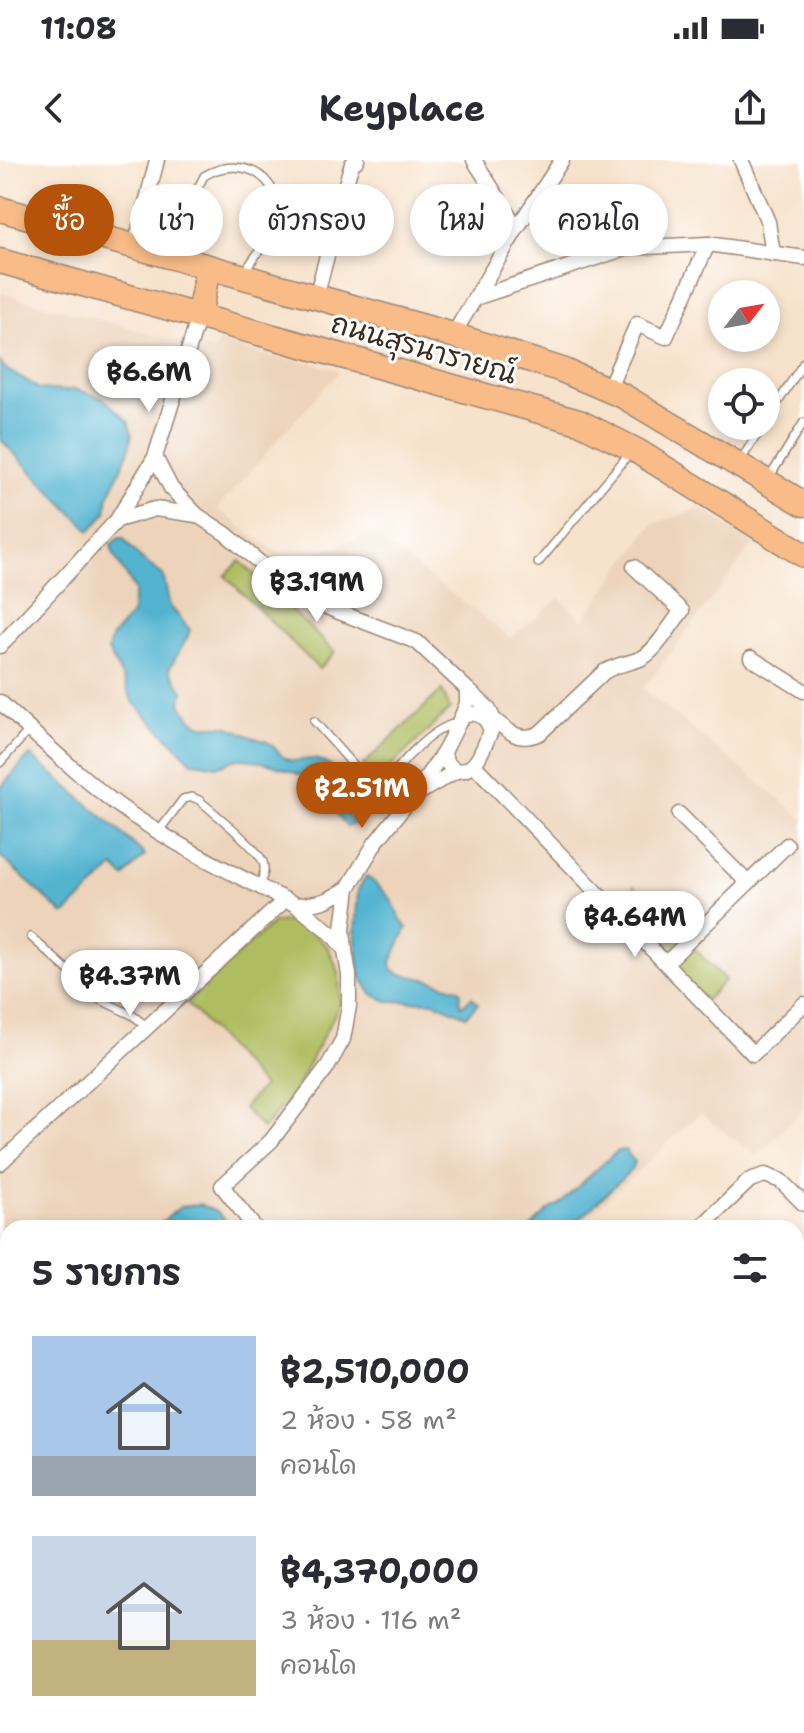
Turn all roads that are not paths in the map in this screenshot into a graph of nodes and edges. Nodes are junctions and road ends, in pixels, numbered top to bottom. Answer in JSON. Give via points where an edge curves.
{"nodes":[{"id":1,"x":157,"y":160,"type":"edge"},
{"id":2,"x":357,"y":160,"type":"edge"},
{"id":3,"x":474,"y":160,"type":"edge"},
{"id":4,"x":562,"y":160,"type":"edge"},
{"id":5,"x":741,"y":160,"type":"edge"},
{"id":6,"x":151,"y":184,"type":"edge"},
{"id":7,"x":200,"y":184,"type":"edge"},
{"id":8,"x":0,"y":209,"type":"edge"},
{"id":9,"x":517,"y":228,"type":"junction"},
{"id":10,"x":708,"y":244,"type":"junction"},
{"id":11,"x":130,"y":245,"type":"edge"},
{"id":12,"x":773,"y":254,"type":"junction"},
{"id":13,"x":168,"y":256,"type":"edge"},
{"id":14,"x":804,"y":258,"type":"edge"},
{"id":15,"x":0,"y":261,"type":"edge"},
{"id":16,"x":208,"y":267,"type":"junction"},
{"id":17,"x":242,"y":276,"type":"junction"},
{"id":18,"x":316,"y":297,"type":"junction"},
{"id":19,"x":475,"y":298,"type":"junction"},
{"id":20,"x":199,"y":316,"type":"junction"},
{"id":21,"x":453,"y":335,"type":"junction"},
{"id":22,"x":804,"y":362,"type":"edge"},
{"id":23,"x":608,"y":390,"type":"junction"},
{"id":24,"x":780,"y":399,"type":"edge"},
{"id":25,"x":804,"y":422,"type":"edge"},
{"id":26,"x":754,"y":440,"type":"edge"},
{"id":27,"x":633,"y":449,"type":"junction"},
{"id":28,"x":155,"y":457,"type":"junction"},
{"id":29,"x":738,"y":464,"type":"junction"},
{"id":30,"x":767,"y":482,"type":"junction"},
{"id":31,"x":800,"y":499,"type":"edge"},
{"id":32,"x":197,"y":515,"type":"junction"},
{"id":33,"x":117,"y":520,"type":"junction"},
{"id":34,"x":804,"y":555,"type":"edge"},
{"id":35,"x":538,"y":563,"type":"dead end"},
{"id":36,"x":634,"y":567,"type":"dead end"},
{"id":37,"x":0,"y":646,"type":"edge"},
{"id":38,"x":751,"y":658,"type":"dead end"},
{"id":39,"x":467,"y":689,"type":"junction"},
{"id":40,"x":804,"y":691,"type":"edge"},
{"id":41,"x":0,"y":702,"type":"edge"},
{"id":42,"x":460,"y":720,"type":"junction"},
{"id":43,"x":314,"y":721,"type":"dead end"},
{"id":44,"x":492,"y":725,"type":"junction"},
{"id":45,"x":29,"y":730,"type":"junction"},
{"id":46,"x":444,"y":752,"type":"junction"},
{"id":47,"x":0,"y":763,"type":"edge"},
{"id":48,"x":474,"y":765,"type":"junction"},
{"id":49,"x":456,"y":771,"type":"junction"},
{"id":50,"x":378,"y":793,"type":"junction"},
{"id":51,"x":412,"y":797,"type":"junction"},
{"id":52,"x":399,"y":813,"type":"junction"},
{"id":53,"x":679,"y":814,"type":"dead end"},
{"id":54,"x":159,"y":831,"type":"junction"},
{"id":55,"x":787,"y":845,"type":"dead end"},
{"id":56,"x":748,"y":883,"type":"junction"},
{"id":57,"x":259,"y":887,"type":"junction"},
{"id":58,"x":348,"y":888,"type":"junction"},
{"id":59,"x":291,"y":902,"type":"junction"},
{"id":60,"x":31,"y":937,"type":"dead end"},
{"id":61,"x":345,"y":950,"type":"junction"},
{"id":62,"x":666,"y":963,"type":"junction"},
{"id":63,"x":804,"y":1004,"type":"edge"},
{"id":64,"x":148,"y":1027,"type":"junction"},
{"id":65,"x":0,"y":1163,"type":"edge"},
{"id":66,"x":804,"y":1205,"type":"edge"},
{"id":67,"x":249,"y":1220,"type":"edge"},
{"id":68,"x":708,"y":1220,"type":"edge"}],
"edges":[{"from":1,"to":6,"type":"street"},
{"from":2,"to":18,"type":"street"},
{"from":3,"to":9,"type":"street"},
{"from":4,"to":9,"type":"street"},
{"from":5,"to":12,"type":"street","via":[[768,222]]},
{"from":7,"to":17,"type":"lane","via":[[213,170],[227,167],[254,171],[276,194],[273,229]]},
{"from":8,"to":11,"type":"main road","name":"ถนนสุรนารายณ์"},
{"from":9,"to":19,"type":"street"},
{"from":10,"to":12,"type":"street"},
{"from":10,"to":19,"type":"street","via":[[626,248]]},
{"from":10,"to":23,"type":"street","via":[[666,337],[637,324]]},
{"from":12,"to":14,"type":"street"},
{"from":13,"to":16,"type":"main road","name":"ถนนสุรนารายณ์"},
{"from":15,"to":20,"type":"main road","name":"ถนนสุรนารายณ์"},
{"from":16,"to":17,"type":"main road","name":"ถนนสุรนารายณ์"},
{"from":16,"to":20,"type":"main road"},
{"from":17,"to":18,"type":"main road","name":"ถนนสุรนารายณ์"},
{"from":18,"to":21,"type":"main road","name":"ถนนสุรนารายณ์"},
{"from":19,"to":21,"type":"street"},
{"from":20,"to":27,"type":"main road","name":"ถนนสุรนารายณ์","via":[[579,422]]},
{"from":20,"to":28,"type":"street"},
{"from":21,"to":23,"type":"main road","name":"ถนนสุรนารายณ์"},
{"from":22,"to":24,"type":"lane"},
{"from":23,"to":29,"type":"main road","name":"ถนนสุรนารายณ์"},
{"from":25,"to":30,"type":"lane"},
{"from":26,"to":29,"type":"lane"},
{"from":27,"to":34,"type":"main road","name":"ถนนสุรนารายณ์"},
{"from":27,"to":35,"type":"lane"},
{"from":28,"to":32,"type":"street","via":[[171,488]]},
{"from":28,"to":33,"type":"street"},
{"from":29,"to":30,"type":"main road","name":"ถนนสุรนารายณ์"},
{"from":30,"to":31,"type":"main road","name":"ถนนสุรนารายณ์"},
{"from":32,"to":33,"type":"street","via":[[155,509]]},
{"from":32,"to":39,"type":"street","via":[[300,597],[417,642]]},
{"from":33,"to":37,"type":"street"},
{"from":36,"to":44,"type":"street","via":[[682,611],[649,653],[604,672],[540,733],[523,738]]},
{"from":38,"to":40,"type":"street"},
{"from":39,"to":42,"type":"street"},
{"from":39,"to":44,"type":"street","via":[[488,708]]},
{"from":41,"to":45,"type":"street"},
{"from":42,"to":44,"type":"street","via":[[469,713],[480,714]]},
{"from":42,"to":46,"type":"street"},
{"from":42,"to":50,"type":"lane","via":[[437,731]]},
{"from":43,"to":50,"type":"lane"},
{"from":44,"to":48,"type":"street"},
{"from":45,"to":47,"type":"lane"},
{"from":45,"to":54,"type":"street","via":[[116,804]]},
{"from":46,"to":49,"type":"street"},
{"from":46,"to":51,"type":"street"},
{"from":48,"to":49,"type":"street"},
{"from":48,"to":62,"type":"street"},
{"from":49,"to":51,"type":"street"},
{"from":50,"to":52,"type":"lane"},
{"from":51,"to":52,"type":"street"},
{"from":52,"to":58,"type":"street"},
{"from":53,"to":56,"type":"street"},
{"from":54,"to":57,"type":"street"},
{"from":54,"to":57,"type":"lane","via":[[183,799],[199,800],[262,860]]},
{"from":55,"to":56,"type":"street"},
{"from":56,"to":62,"type":"street"},
{"from":57,"to":59,"type":"street"},
{"from":58,"to":59,"type":"street","via":[[317,904]]},
{"from":58,"to":61,"type":"street"},
{"from":59,"to":61,"type":"street"},
{"from":59,"to":64,"type":"street"},
{"from":60,"to":64,"type":"lane","via":[[101,1000]]},
{"from":61,"to":67,"type":"street","via":[[349,1006],[343,1039],[271,1141],[222,1186]]},
{"from":62,"to":63,"type":"street","via":[[753,1054]]},
{"from":64,"to":65,"type":"street"},
{"from":66,"to":68,"type":"street","via":[[781,1181],[765,1175],[750,1180]]}]}
